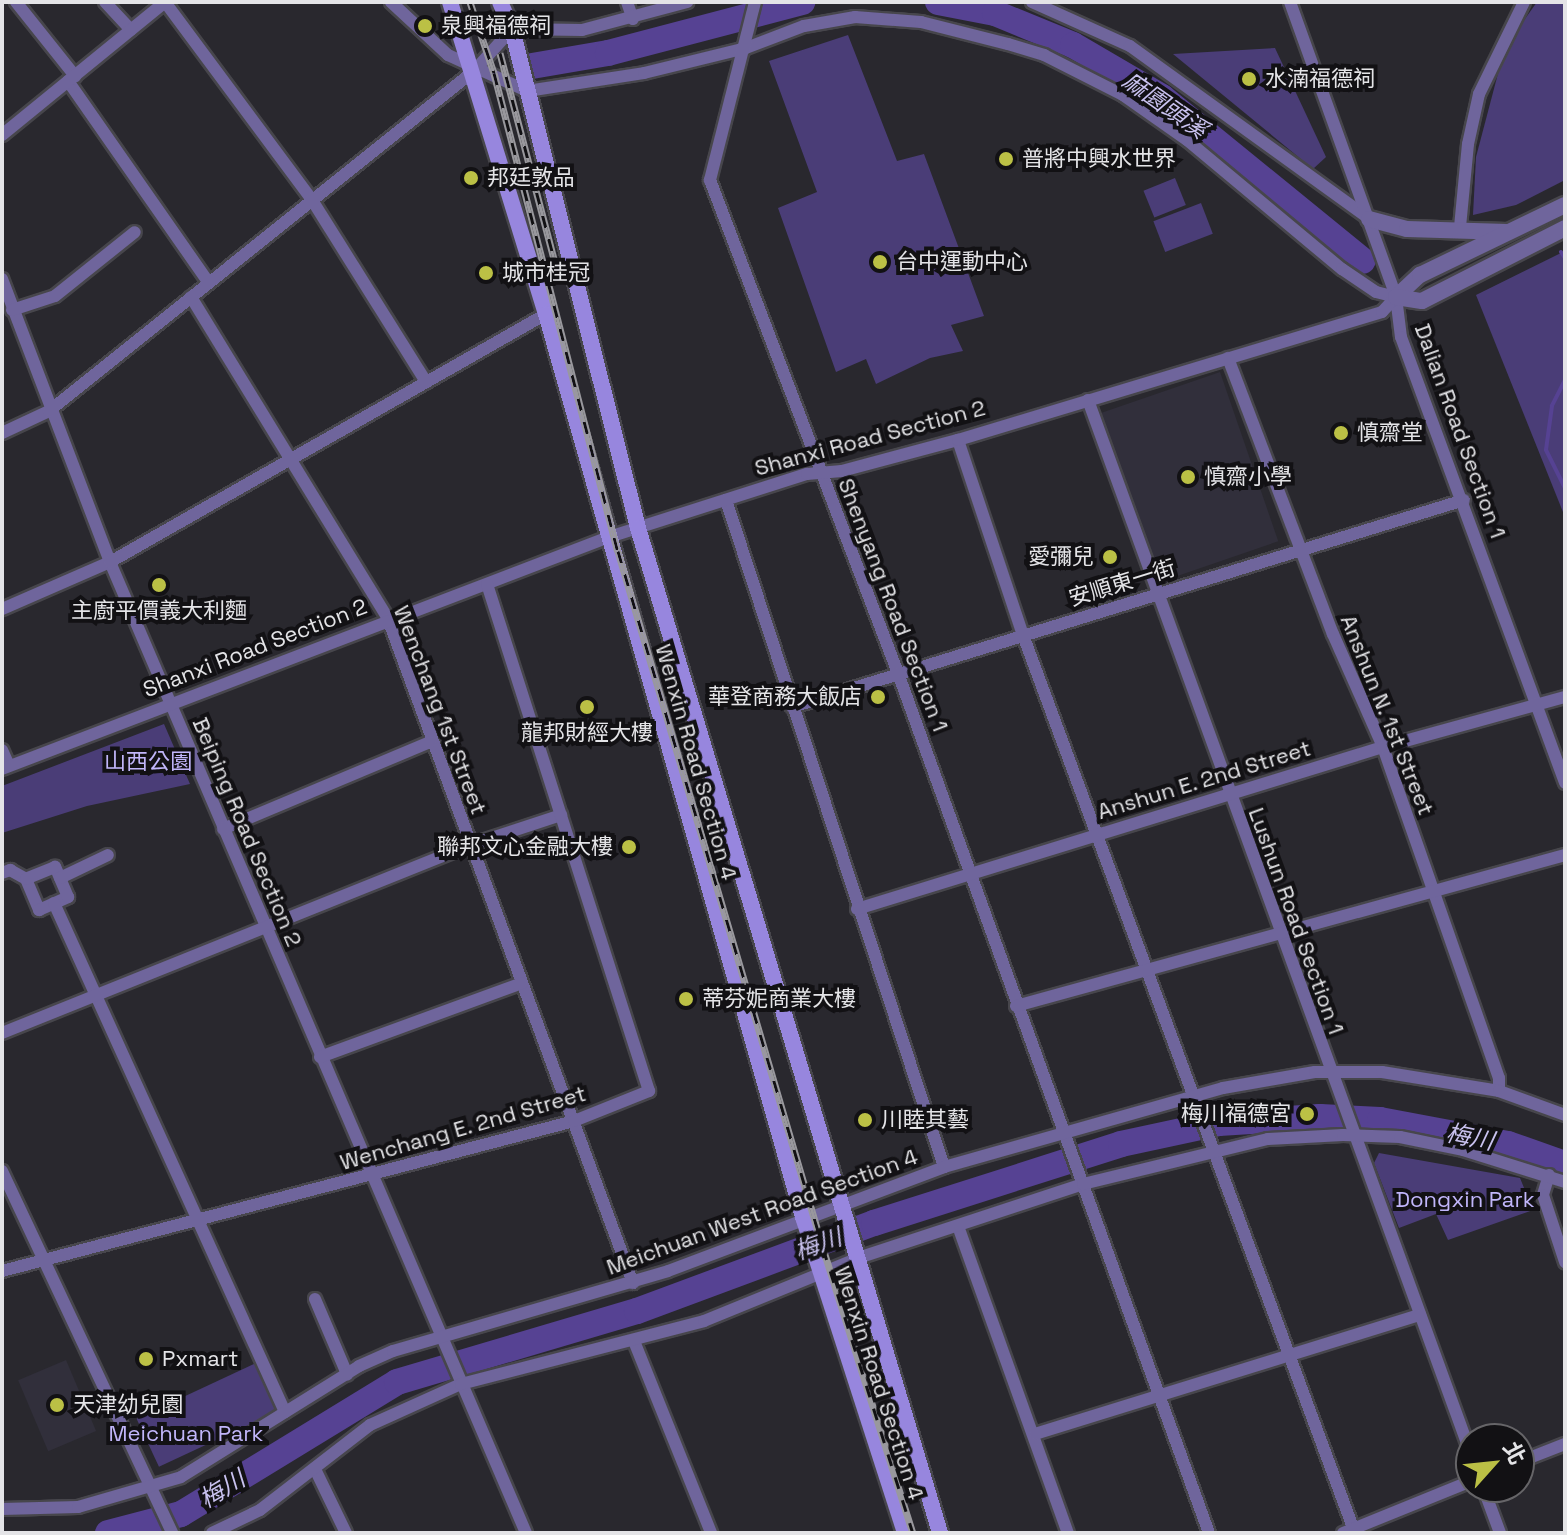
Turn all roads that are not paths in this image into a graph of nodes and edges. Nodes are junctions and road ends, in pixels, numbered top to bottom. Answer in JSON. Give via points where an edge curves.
{"nodes":[{"id":1,"x":16,"y":2,"type":"edge"},
{"id":2,"x":105,"y":2,"type":"edge"},
{"id":3,"x":165,"y":2,"type":"edge"},
{"id":4,"x":391,"y":2,"type":"edge"},
{"id":5,"x":450,"y":2,"type":"edge"},
{"id":6,"x":500,"y":2,"type":"edge"},
{"id":7,"x":627,"y":2,"type":"edge"},
{"id":8,"x":687,"y":2,"type":"edge"},
{"id":9,"x":755,"y":2,"type":"edge"},
{"id":10,"x":1032,"y":2,"type":"edge"},
{"id":11,"x":1290,"y":2,"type":"edge"},
{"id":12,"x":1524,"y":2,"type":"edge"},
{"id":13,"x":633,"y":19,"type":"junction"},
{"id":14,"x":512,"y":29,"type":"junction"},
{"id":15,"x":131,"y":30,"type":"junction"},
{"id":16,"x":746,"y":48,"type":"junction"},
{"id":17,"x":474,"y":71,"type":"junction"},
{"id":18,"x":72,"y":78,"type":"junction"},
{"id":19,"x":527,"y":91,"type":"junction"},
{"id":20,"x":2,"y":135,"type":"edge"},
{"id":21,"x":312,"y":200,"type":"junction"},
{"id":22,"x":1565,"y":205,"type":"edge"},
{"id":23,"x":1369,"y":219,"type":"junction"},
{"id":24,"x":1460,"y":227,"type":"junction"},
{"id":25,"x":1565,"y":228,"type":"edge"},
{"id":26,"x":135,"y":232,"type":"dead end"},
{"id":27,"x":1509,"y":232,"type":"junction"},
{"id":28,"x":2,"y":279,"type":"edge"},
{"id":29,"x":209,"y":283,"type":"junction"},
{"id":30,"x":191,"y":297,"type":"junction"},
{"id":31,"x":1396,"y":297,"type":"junction"},
{"id":32,"x":546,"y":314,"type":"junction"},
{"id":33,"x":10,"y":316,"type":"edge"},
{"id":34,"x":1228,"y":358,"type":"junction"},
{"id":35,"x":426,"y":382,"type":"junction"},
{"id":36,"x":1088,"y":400,"type":"junction"},
{"id":37,"x":49,"y":411,"type":"junction"},
{"id":38,"x":2,"y":433,"type":"edge"},
{"id":39,"x":958,"y":440,"type":"junction"},
{"id":40,"x":288,"y":461,"type":"junction"},
{"id":41,"x":821,"y":470,"type":"junction"},
{"id":42,"x":726,"y":500,"type":"junction"},
{"id":43,"x":1464,"y":500,"type":"junction"},
{"id":44,"x":638,"y":528,"type":"junction"},
{"id":45,"x":609,"y":537,"type":"junction"},
{"id":46,"x":1300,"y":547,"type":"junction"},
{"id":47,"x":110,"y":562,"type":"junction"},
{"id":48,"x":487,"y":584,"type":"junction"},
{"id":49,"x":1156,"y":594,"type":"junction"},
{"id":50,"x":2,"y":609,"type":"edge"},
{"id":51,"x":388,"y":619,"type":"junction"},
{"id":52,"x":1023,"y":635,"type":"junction"},
{"id":53,"x":898,"y":673,"type":"junction"},
{"id":54,"x":1565,"y":697,"type":"edge"},
{"id":55,"x":172,"y":704,"type":"junction"},
{"id":56,"x":1538,"y":705,"type":"junction"},
{"id":57,"x":792,"y":707,"type":"junction"},
{"id":58,"x":430,"y":742,"type":"junction"},
{"id":59,"x":1383,"y":747,"type":"junction"},
{"id":60,"x":2,"y":750,"type":"edge"},
{"id":61,"x":6,"y":768,"type":"edge"},
{"id":62,"x":1565,"y":783,"type":"edge"},
{"id":63,"x":1229,"y":795,"type":"junction"},
{"id":64,"x":561,"y":815,"type":"junction"},
{"id":65,"x":223,"y":829,"type":"junction"},
{"id":66,"x":1096,"y":834,"type":"junction"},
{"id":67,"x":470,"y":845,"type":"junction"},
{"id":68,"x":108,"y":855,"type":"dead end"},
{"id":69,"x":1565,"y":855,"type":"edge"},
{"id":70,"x":969,"y":872,"type":"junction"},
{"id":71,"x":2,"y":873,"type":"edge"},
{"id":72,"x":60,"y":878,"type":"junction"},
{"id":73,"x":26,"y":879,"type":"junction"},
{"id":74,"x":1433,"y":892,"type":"junction"},
{"id":75,"x":54,"y":903,"type":"junction"},
{"id":76,"x":857,"y":909,"type":"junction"},
{"id":77,"x":265,"y":928,"type":"junction"},
{"id":78,"x":1280,"y":931,"type":"junction"},
{"id":79,"x":1147,"y":971,"type":"junction"},
{"id":80,"x":522,"y":983,"type":"junction"},
{"id":81,"x":96,"y":996,"type":"junction"},
{"id":82,"x":1016,"y":1006,"type":"junction"},
{"id":83,"x":2,"y":1033,"type":"edge"},
{"id":84,"x":320,"y":1057,"type":"junction"},
{"id":85,"x":1330,"y":1073,"type":"junction"},
{"id":86,"x":1499,"y":1091,"type":"junction"},
{"id":87,"x":1195,"y":1099,"type":"junction"},
{"id":88,"x":1565,"y":1115,"type":"edge"},
{"id":89,"x":574,"y":1121,"type":"junction"},
{"id":90,"x":1063,"y":1129,"type":"junction"},
{"id":91,"x":1354,"y":1129,"type":"junction"},
{"id":92,"x":1217,"y":1152,"type":"junction"},
{"id":93,"x":944,"y":1167,"type":"junction"},
{"id":94,"x":2,"y":1171,"type":"edge"},
{"id":95,"x":371,"y":1175,"type":"junction"},
{"id":96,"x":1549,"y":1175,"type":"junction"},
{"id":97,"x":1565,"y":1182,"type":"edge"},
{"id":98,"x":1083,"y":1184,"type":"junction"},
{"id":99,"x":842,"y":1202,"type":"junction"},
{"id":100,"x":803,"y":1217,"type":"junction"},
{"id":101,"x":199,"y":1221,"type":"junction"},
{"id":102,"x":959,"y":1229,"type":"junction"},
{"id":103,"x":858,"y":1258,"type":"junction"},
{"id":104,"x":42,"y":1261,"type":"junction"},
{"id":105,"x":1565,"y":1262,"type":"edge"},
{"id":106,"x":2,"y":1271,"type":"edge"},
{"id":107,"x":820,"y":1272,"type":"junction"},
{"id":108,"x":633,"y":1283,"type":"junction"},
{"id":109,"x":315,"y":1299,"type":"dead end"},
{"id":110,"x":1420,"y":1315,"type":"junction"},
{"id":111,"x":440,"y":1335,"type":"junction"},
{"id":112,"x":634,"y":1341,"type":"junction"},
{"id":113,"x":1290,"y":1355,"type":"junction"},
{"id":114,"x":347,"y":1374,"type":"junction"},
{"id":115,"x":459,"y":1378,"type":"junction"},
{"id":116,"x":1159,"y":1395,"type":"junction"},
{"id":117,"x":285,"y":1412,"type":"junction"},
{"id":118,"x":1460,"y":1423,"type":"edge"},
{"id":119,"x":1035,"y":1434,"type":"junction"},
{"id":120,"x":1565,"y":1444,"type":"edge"},
{"id":121,"x":1535,"y":1456,"type":"edge"},
{"id":122,"x":315,"y":1469,"type":"junction"},
{"id":123,"x":151,"y":1487,"type":"junction"},
{"id":124,"x":1455,"y":1488,"type":"edge"},
{"id":125,"x":1489,"y":1503,"type":"edge"},
{"id":126,"x":2,"y":1509,"type":"edge"},
{"id":127,"x":171,"y":1531,"type":"edge"},
{"id":128,"x":1350,"y":1532,"type":"edge"},
{"id":129,"x":212,"y":1533,"type":"edge"},
{"id":130,"x":346,"y":1533,"type":"edge"},
{"id":131,"x":526,"y":1533,"type":"edge"},
{"id":132,"x":711,"y":1533,"type":"edge"},
{"id":133,"x":905,"y":1533,"type":"edge"},
{"id":134,"x":940,"y":1533,"type":"edge"},
{"id":135,"x":1068,"y":1533,"type":"edge"},
{"id":136,"x":1209,"y":1533,"type":"edge"},
{"id":137,"x":1500,"y":1533,"type":"edge"}],
"edges":[{"from":1,"to":18,"type":"street"},
{"from":2,"to":15,"type":"street"},
{"from":3,"to":15,"type":"street"},
{"from":3,"to":21,"type":"street"},
{"from":4,"to":17,"type":"street","via":[[428,41]]},
{"from":5,"to":17,"type":"main road","name":"Wenxin Road Section 4"},
{"from":6,"to":14,"type":"main road","name":"Wenxin Road Section 4"},
{"from":7,"to":13,"type":"street"},
{"from":8,"to":13,"type":"street"},
{"from":9,"to":16,"type":"street","name":"Shenyang Road Section 1"},
{"from":10,"to":23,"type":"street","via":[[1130,46]]},
{"from":11,"to":23,"type":"street","name":"Dalian Road Section 1"},
{"from":12,"to":24,"type":"street","via":[[1479,94]]},
{"from":13,"to":14,"type":"street","via":[[582,30]]},
{"from":14,"to":17,"type":"street"},
{"from":14,"to":19,"type":"main road","name":"Wenxin Road Section 4"},
{"from":15,"to":18,"type":"street"},
{"from":16,"to":19,"type":"street","via":[[644,73]]},
{"from":16,"to":31,"type":"street","via":[[804,26],[855,17],[921,22],[1044,55],[1123,95],[1187,140],[1342,269],[1376,292]]},
{"from":16,"to":41,"type":"street","name":"Shenyang Road Section 1","via":[[710,180]]},
{"from":17,"to":19,"type":"street"},
{"from":17,"to":21,"type":"street"},
{"from":17,"to":32,"type":"main road","name":"Wenxin Road Section 4"},
{"from":18,"to":20,"type":"street"},
{"from":18,"to":29,"type":"street"},
{"from":19,"to":44,"type":"main road","name":"Wenxin Road Section 4"},
{"from":21,"to":29,"type":"street"},
{"from":21,"to":35,"type":"street"},
{"from":22,"to":27,"type":"street","name":"Shanxi Road Section 2"},
{"from":23,"to":24,"type":"street","via":[[1407,229]]},
{"from":23,"to":31,"type":"street","name":"Dalian Road Section 1"},
{"from":24,"to":27,"type":"street"},
{"from":25,"to":31,"type":"street","name":"Shanxi Road Section 2","via":[[1422,301]]},
{"from":26,"to":33,"type":"street","via":[[55,296]]},
{"from":27,"to":31,"type":"street","name":"Shanxi Road Section 2","via":[[1420,275]]},
{"from":28,"to":33,"type":"street","name":"Beiping Road Section 2"},
{"from":29,"to":30,"type":"street"},
{"from":30,"to":37,"type":"street"},
{"from":30,"to":40,"type":"street","name":"Wenchang 1st Street"},
{"from":31,"to":34,"type":"street","name":"Shanxi Road Section 2","via":[[1382,312]]},
{"from":31,"to":43,"type":"street","name":"Dalian Road Section 1","via":[[1401,337]]},
{"from":32,"to":35,"type":"street"},
{"from":32,"to":45,"type":"main road","name":"Wenxin Road Section 4"},
{"from":33,"to":37,"type":"street","name":"Beiping Road Section 2"},
{"from":34,"to":36,"type":"street","name":"Shanxi Road Section 2"},
{"from":34,"to":46,"type":"street","name":"Anshun N. 1st Street"},
{"from":35,"to":40,"type":"street"},
{"from":36,"to":39,"type":"street","name":"Shanxi Road Section 2"},
{"from":36,"to":49,"type":"street","name":"Lushun Road Section 1"},
{"from":37,"to":38,"type":"street"},
{"from":37,"to":47,"type":"street","name":"Beiping Road Section 2"},
{"from":39,"to":41,"type":"street","name":"Shanxi Road Section 2","via":[[842,471]]},
{"from":39,"to":52,"type":"street"},
{"from":40,"to":47,"type":"street"},
{"from":40,"to":51,"type":"street","name":"Wenchang 1st Street"},
{"from":41,"to":42,"type":"street","name":"Shanxi Road Section 2"},
{"from":41,"to":53,"type":"street","name":"Shenyang Road Section 1"},
{"from":42,"to":44,"type":"street","name":"Shanxi Road Section 2"},
{"from":42,"to":57,"type":"street"},
{"from":43,"to":46,"type":"street","name":"安順東一街"},
{"from":43,"to":56,"type":"street","name":"Dalian Road Section 1"},
{"from":44,"to":45,"type":"street","name":"Shanxi Road Section 2"},
{"from":44,"to":99,"type":"main road","name":"Wenxin Road Section 4"},
{"from":45,"to":48,"type":"street","name":"Shanxi Road Section 2"},
{"from":45,"to":100,"type":"main road","name":"Wenxin Road Section 4"},
{"from":46,"to":49,"type":"street","name":"安順東一街"},
{"from":46,"to":59,"type":"street","name":"Anshun N. 1st Street"},
{"from":47,"to":50,"type":"street"},
{"from":47,"to":55,"type":"street","name":"Beiping Road Section 2"},
{"from":48,"to":51,"type":"street","name":"Shanxi Road Section 2"},
{"from":48,"to":64,"type":"street","name":"Wenchang E. 2nd Street"},
{"from":49,"to":52,"type":"street","name":"安順東一街"},
{"from":49,"to":63,"type":"street","name":"Lushun Road Section 1"},
{"from":51,"to":55,"type":"street","name":"Shanxi Road Section 2"},
{"from":51,"to":58,"type":"street","name":"Wenchang 1st Street"},
{"from":52,"to":53,"type":"street","name":"安順東一街"},
{"from":52,"to":66,"type":"street"},
{"from":53,"to":57,"type":"street","name":"安順東一街"},
{"from":53,"to":70,"type":"street","name":"Shenyang Road Section 1"},
{"from":54,"to":56,"type":"street","name":"Anshun E. 2nd Street"},
{"from":55,"to":61,"type":"street","name":"Shanxi Road Section 2"},
{"from":55,"to":65,"type":"street","name":"Beiping Road Section 2"},
{"from":56,"to":59,"type":"street","name":"Anshun E. 2nd Street"},
{"from":56,"to":62,"type":"street","name":"Dalian Road Section 1"},
{"from":57,"to":76,"type":"street"},
{"from":58,"to":65,"type":"street"},
{"from":58,"to":67,"type":"street","name":"Wenchang 1st Street"},
{"from":59,"to":63,"type":"street","name":"Anshun E. 2nd Street"},
{"from":59,"to":74,"type":"street","name":"Anshun N. 1st Street"},
{"from":60,"to":61,"type":"street"},
{"from":63,"to":66,"type":"street","name":"Anshun E. 2nd Street"},
{"from":63,"to":78,"type":"street","name":"Lushun Road Section 1"},
{"from":64,"to":67,"type":"street"},
{"from":64,"to":89,"type":"street","name":"Wenchang E. 2nd Street","via":[[649,1091]]},
{"from":65,"to":77,"type":"street","name":"Beiping Road Section 2"},
{"from":66,"to":70,"type":"street","name":"Anshun E. 2nd Street"},
{"from":66,"to":79,"type":"street"},
{"from":67,"to":77,"type":"street"},
{"from":67,"to":80,"type":"street","name":"Wenchang 1st Street"},
{"from":68,"to":72,"type":"street"},
{"from":69,"to":74,"type":"street"},
{"from":70,"to":76,"type":"street","name":"Anshun E. 2nd Street"},
{"from":70,"to":82,"type":"street","name":"Shenyang Road Section 1"},
{"from":71,"to":73,"type":"street","via":[[10,870]]},
{"from":72,"to":73,"type":"street","via":[[55,867]]},
{"from":72,"to":75,"type":"street","via":[[68,897]]},
{"from":73,"to":75,"type":"street","via":[[39,910]]},
{"from":74,"to":78,"type":"street"},
{"from":74,"to":86,"type":"street","name":"Anshun N. 1st Street"},
{"from":75,"to":81,"type":"street"},
{"from":76,"to":93,"type":"street"},
{"from":77,"to":81,"type":"street"},
{"from":77,"to":84,"type":"street","name":"Beiping Road Section 2"},
{"from":78,"to":79,"type":"street"},
{"from":78,"to":85,"type":"street","name":"Lushun Road Section 1"},
{"from":79,"to":82,"type":"street"},
{"from":79,"to":87,"type":"street"},
{"from":80,"to":84,"type":"street"},
{"from":80,"to":89,"type":"street","name":"Wenchang 1st Street"},
{"from":81,"to":83,"type":"street"},
{"from":81,"to":101,"type":"street"},
{"from":82,"to":90,"type":"street","name":"Shenyang Road Section 1"},
{"from":84,"to":95,"type":"street","name":"Beiping Road Section 2"},
{"from":85,"to":86,"type":"street","name":"Meichuan West Road Section 4","via":[[1382,1072]]},
{"from":85,"to":87,"type":"street","name":"Meichuan West Road Section 4","via":[[1223,1088]]},
{"from":85,"to":91,"type":"street","name":"Lushun Road Section 1"},
{"from":86,"to":88,"type":"street","name":"Meichuan West Road Section 4"},
{"from":87,"to":90,"type":"street","name":"Meichuan West Road Section 4"},
{"from":87,"to":92,"type":"street"},
{"from":89,"to":95,"type":"street","name":"Wenchang E. 2nd Street"},
{"from":89,"to":108,"type":"street","name":"Wenchang 1st Street"},
{"from":90,"to":93,"type":"street","name":"Meichuan West Road Section 4"},
{"from":90,"to":98,"type":"street","name":"Shenyang Road Section 1"},
{"from":91,"to":92,"type":"street","via":[[1268,1139]]},
{"from":91,"to":96,"type":"street","via":[[1463,1150]]},
{"from":91,"to":110,"type":"street","name":"Lushun Road Section 1"},
{"from":92,"to":98,"type":"street"},
{"from":92,"to":113,"type":"street"},
{"from":93,"to":99,"type":"street","name":"Meichuan West Road Section 4"},
{"from":94,"to":104,"type":"street"},
{"from":95,"to":101,"type":"street","name":"Wenchang E. 2nd Street"},
{"from":95,"to":111,"type":"street","name":"Beiping Road Section 2"},
{"from":96,"to":97,"type":"street"},
{"from":96,"to":105,"type":"street","via":[[1543,1195]]},
{"from":98,"to":102,"type":"street"},
{"from":98,"to":116,"type":"street","name":"Shenyang Road Section 1"},
{"from":99,"to":100,"type":"street","name":"Meichuan West Road Section 4"},
{"from":99,"to":103,"type":"main road","name":"Wenxin Road Section 4"},
{"from":100,"to":107,"type":"main road","name":"Wenxin Road Section 4"},
{"from":100,"to":108,"type":"street","name":"Meichuan West Road Section 4"},
{"from":101,"to":104,"type":"street","name":"Wenchang E. 2nd Street"},
{"from":101,"to":117,"type":"street"},
{"from":102,"to":103,"type":"street"},
{"from":102,"to":119,"type":"street"},
{"from":103,"to":107,"type":"street"},
{"from":103,"to":134,"type":"main road","name":"Wenxin Road Section 4"},
{"from":104,"to":106,"type":"street","name":"Wenchang E. 2nd Street"},
{"from":104,"to":123,"type":"street"},
{"from":107,"to":112,"type":"street","via":[[704,1321]]},
{"from":107,"to":133,"type":"main road","name":"Wenxin Road Section 4"},
{"from":108,"to":111,"type":"street","name":"Meichuan West Road Section 4"},
{"from":109,"to":114,"type":"street"},
{"from":110,"to":113,"type":"street"},
{"from":110,"to":118,"type":"street","name":"Lushun Road Section 1"},
{"from":111,"to":114,"type":"street","name":"Meichuan West Road Section 4"},
{"from":111,"to":115,"type":"street","name":"Beiping Road Section 2"},
{"from":112,"to":115,"type":"street"},
{"from":112,"to":132,"type":"street"},
{"from":113,"to":116,"type":"street"},
{"from":113,"to":128,"type":"street"},
{"from":114,"to":117,"type":"street","name":"Meichuan West Road Section 4"},
{"from":115,"to":122,"type":"street","via":[[370,1425]]},
{"from":115,"to":131,"type":"street","name":"Beiping Road Section 2"},
{"from":116,"to":119,"type":"street"},
{"from":116,"to":136,"type":"street","name":"Shenyang Road Section 1"},
{"from":117,"to":123,"type":"street","name":"Meichuan West Road Section 4","via":[[217,1457]]},
{"from":119,"to":135,"type":"street"},
{"from":120,"to":121,"type":"street"},
{"from":122,"to":129,"type":"street","via":[[260,1510]]},
{"from":122,"to":130,"type":"street"},
{"from":123,"to":126,"type":"street","name":"Meichuan West Road Section 4","via":[[78,1507]]},
{"from":123,"to":127,"type":"street"},
{"from":124,"to":128,"type":"street"},
{"from":125,"to":137,"type":"street"}]}
